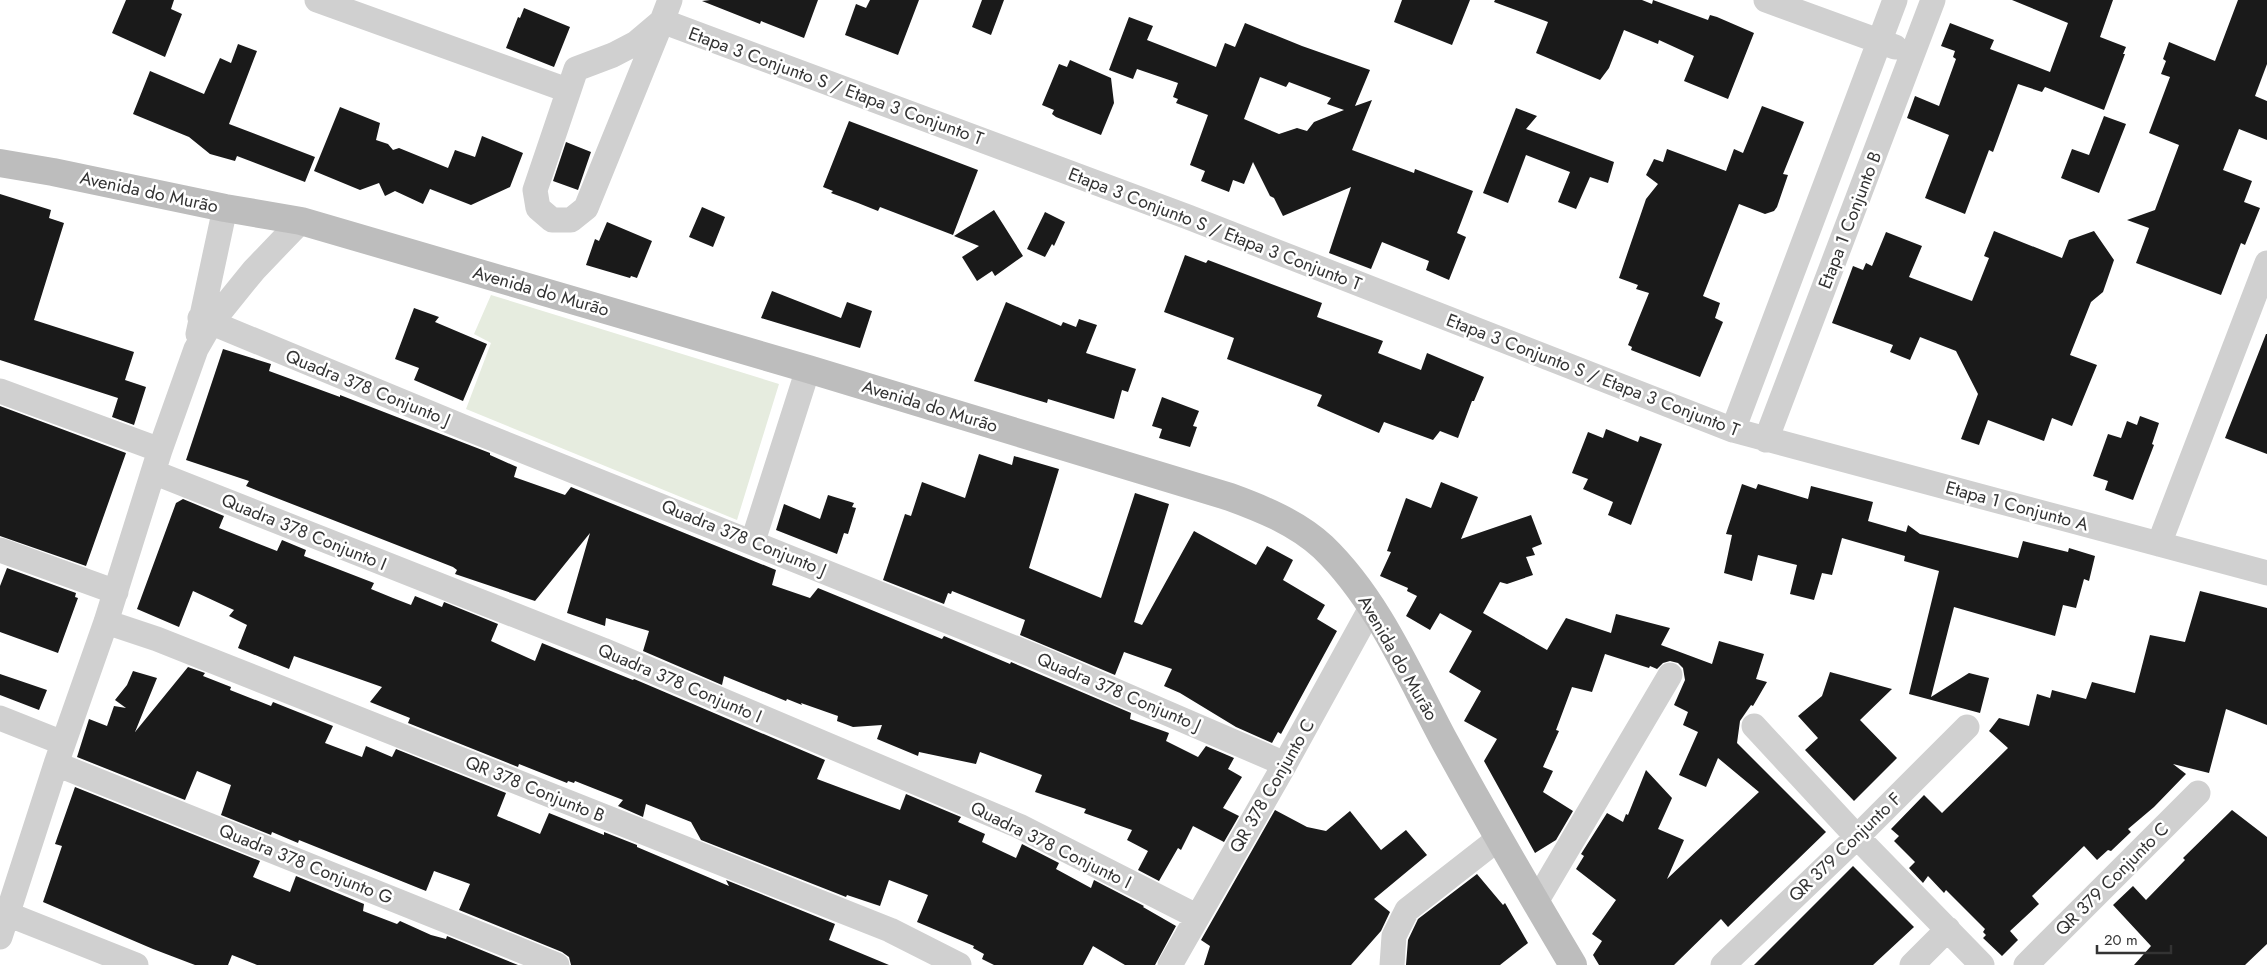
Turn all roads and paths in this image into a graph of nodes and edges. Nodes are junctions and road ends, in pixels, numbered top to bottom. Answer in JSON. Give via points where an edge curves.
{"nodes":[{"id":1,"x":317,"y":0,"type":"edge"},
{"id":2,"x":1766,"y":0,"type":"edge"},
{"id":3,"x":1895,"y":0,"type":"edge"},
{"id":4,"x":1933,"y":0,"type":"edge"},
{"id":5,"x":666,"y":11,"type":"edge"},
{"id":6,"x":1880,"y":42,"type":"junction"},
{"id":7,"x":1913,"y":54,"type":"junction"},
{"id":8,"x":567,"y":90,"type":"junction"},
{"id":9,"x":0,"y":149,"type":"edge"},
{"id":10,"x":0,"y":163,"type":"edge"},
{"id":11,"x":53,"y":172,"type":"junction"},
{"id":12,"x":225,"y":208,"type":"junction"},
{"id":13,"x":301,"y":221,"type":"junction"},
{"id":14,"x":2267,"y":263,"type":"edge"},
{"id":15,"x":206,"y":321,"type":"junction"},
{"id":16,"x":808,"y":369,"type":"junction"},
{"id":17,"x":0,"y":391,"type":"edge"},
{"id":18,"x":1733,"y":430,"type":"junction"},
{"id":19,"x":1766,"y":440,"type":"junction"},
{"id":20,"x":157,"y":461,"type":"junction"},
{"id":21,"x":753,"y":541,"type":"junction"},
{"id":22,"x":2159,"y":544,"type":"junction"},
{"id":23,"x":0,"y":550,"type":"edge"},
{"id":24,"x":2267,"y":573,"type":"edge"},
{"id":25,"x":116,"y":592,"type":"junction"},
{"id":26,"x":1372,"y":606,"type":"junction"},
{"id":27,"x":106,"y":622,"type":"junction"},
{"id":28,"x":1670,"y":675,"type":"dead end"},
{"id":29,"x":0,"y":718,"type":"edge"},
{"id":30,"x":1754,"y":726,"type":"dead end"},
{"id":31,"x":1967,"y":727,"type":"dead end"},
{"id":32,"x":59,"y":753,"type":"junction"},
{"id":33,"x":1285,"y":764,"type":"junction"},
{"id":34,"x":2198,"y":794,"type":"dead end"},
{"id":35,"x":1857,"y":837,"type":"junction"},
{"id":36,"x":1498,"y":839,"type":"junction"},
{"id":37,"x":1536,"y":902,"type":"junction"},
{"id":38,"x":1196,"y":916,"type":"junction"},
{"id":39,"x":3,"y":920,"type":"edge"},
{"id":40,"x":1948,"y":929,"type":"junction"},
{"id":41,"x":136,"y":965,"type":"edge"},
{"id":42,"x":557,"y":965,"type":"edge"},
{"id":43,"x":959,"y":965,"type":"edge"},
{"id":44,"x":1170,"y":965,"type":"edge"},
{"id":45,"x":1392,"y":965,"type":"edge"},
{"id":46,"x":1573,"y":965,"type":"edge"},
{"id":47,"x":1722,"y":965,"type":"edge"},
{"id":48,"x":1912,"y":965,"type":"edge"},
{"id":49,"x":1982,"y":965,"type":"edge"},
{"id":50,"x":2026,"y":965,"type":"edge"}],
"edges":[{"from":1,"to":8,"type":"street"},
{"from":2,"to":6,"type":"street"},
{"from":3,"to":6,"type":"street"},
{"from":4,"to":7,"type":"street","name":"Etapa 1 Conjunto B"},
{"from":5,"to":8,"type":"street","via":[[636,43],[576,69]]},
{"from":5,"to":8,"type":"street","via":[[586,208],[571,220],[552,220],[538,208],[535,190]]},
{"from":5,"to":18,"type":"street","name":"Etapa 3 Conjunto S / Etapa 3 Conjunto T"},
{"from":6,"to":7,"type":"street"},
{"from":6,"to":18,"type":"street"},
{"from":7,"to":19,"type":"street","name":"Etapa 1 Conjunto B"},
{"from":9,"to":11,"type":"street"},
{"from":10,"to":11,"type":"street","name":"Avenida do Murão"},
{"from":11,"to":12,"type":"street","name":"Avenida do Murão"},
{"from":12,"to":13,"type":"street","name":"Avenida do Murão"},
{"from":12,"to":15,"type":"street"},
{"from":13,"to":15,"type":"street"},
{"from":13,"to":16,"type":"street","name":"Avenida do Murão"},
{"from":14,"to":22,"type":"street"},
{"from":15,"to":20,"type":"street"},
{"from":15,"to":21,"type":"street","name":"Quadra 378 Conjunto J"},
{"from":16,"to":21,"type":"street"},
{"from":16,"to":26,"type":"street","name":"Avenida do Murão","via":[[1266,510],[1300,529],[1323,547]]},
{"from":17,"to":20,"type":"street","name":"Quadra 378 Conjunto I"},
{"from":18,"to":19,"type":"street","name":"Etapa 3 Conjunto S / Etapa 3 Conjunto T"},
{"from":19,"to":22,"type":"street","name":"Etapa 1 Conjunto A"},
{"from":20,"to":25,"type":"street"},
{"from":20,"to":38,"type":"street","name":"Quadra 378 Conjunto I","via":[[1019,826]]},
{"from":21,"to":33,"type":"street","name":"Quadra 378 Conjunto J","via":[[1032,655]]},
{"from":22,"to":24,"type":"street","name":"Etapa 1 Conjunto A"},
{"from":23,"to":25,"type":"street"},
{"from":25,"to":27,"type":"street"},
{"from":26,"to":33,"type":"street","name":"QR 378 Conjunto C"},
{"from":26,"to":36,"type":"street","name":"Avenida do Murão"},
{"from":27,"to":32,"type":"street"},
{"from":27,"to":43,"type":"street","name":"QR 378 Conjunto B","via":[[157,639],[890,930]]},
{"from":28,"to":37,"type":"street"},
{"from":29,"to":32,"type":"street","name":"Quadra 378 Conjunto G"},
{"from":30,"to":35,"type":"street"},
{"from":31,"to":35,"type":"street","name":"QR 379 Conjunto F"},
{"from":32,"to":39,"type":"street"},
{"from":32,"to":42,"type":"street","name":"Quadra 378 Conjunto G"},
{"from":33,"to":38,"type":"street","name":"QR 378 Conjunto C"},
{"from":34,"to":50,"type":"street","name":"QR 379 Conjunto C"},
{"from":35,"to":40,"type":"street"},
{"from":35,"to":47,"type":"street","name":"QR 379 Conjunto F"},
{"from":36,"to":37,"type":"street","name":"Avenida do Murão"},
{"from":36,"to":45,"type":"street","via":[[1407,910],[1394,936]]},
{"from":37,"to":46,"type":"street","name":"Avenida do Murão"},
{"from":38,"to":44,"type":"street","name":"QR 378 Conjunto C"},
{"from":39,"to":41,"type":"street"},
{"from":40,"to":48,"type":"street"},
{"from":40,"to":49,"type":"street"}]}
